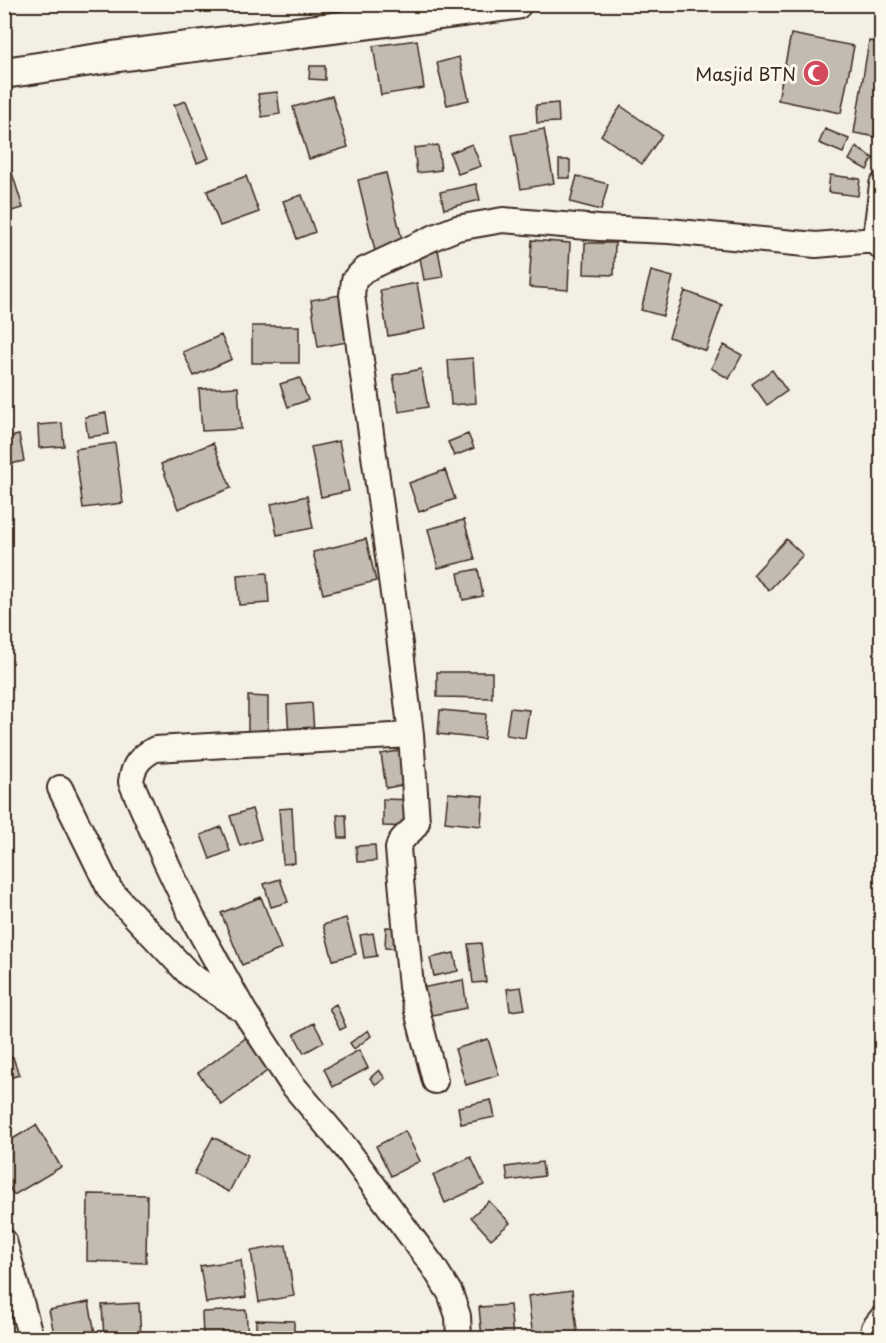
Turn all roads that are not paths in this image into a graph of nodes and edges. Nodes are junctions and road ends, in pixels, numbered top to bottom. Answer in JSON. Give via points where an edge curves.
{"nodes":[{"id":1,"x":402,"y":4,"type":"edge"},
{"id":2,"x":516,"y":4,"type":"edge"},
{"id":3,"x":4,"y":58,"type":"edge"},
{"id":4,"x":4,"y":73,"type":"edge"},
{"id":5,"x":882,"y":185,"type":"edge"},
{"id":6,"x":878,"y":244,"type":"edge"},
{"id":7,"x":411,"y":735,"type":"junction"},
{"id":8,"x":60,"y":788,"type":"dead end"},
{"id":9,"x":244,"y":1011,"type":"junction"},
{"id":10,"x":435,"y":1081,"type":"dead end"},
{"id":11,"x":4,"y":1241,"type":"edge"},
{"id":12,"x":882,"y":1318,"type":"edge"},
{"id":13,"x":31,"y":1338,"type":"edge"},
{"id":14,"x":459,"y":1338,"type":"edge"},
{"id":15,"x":872,"y":1338,"type":"edge"}],
"edges":[{"from":1,"to":3,"type":"street"},
{"from":2,"to":4,"type":"street"},
{"from":5,"to":6,"type":"street"},
{"from":6,"to":7,"type":"street","via":[[816,245],[503,220],[458,228],[357,276],[352,295]]},
{"from":7,"to":9,"type":"street","via":[[174,747],[155,749],[138,760],[132,770],[132,782],[139,801],[192,917]]},
{"from":7,"to":10,"type":"street","via":[[417,822],[404,835],[398,849],[411,987]]},
{"from":8,"to":9,"type":"street","via":[[110,890],[189,974]]},
{"from":9,"to":14,"type":"street","via":[[291,1083],[346,1148],[433,1266],[450,1293],[458,1316]]},
{"from":11,"to":13,"type":"street"},
{"from":12,"to":15,"type":"street"}]}
